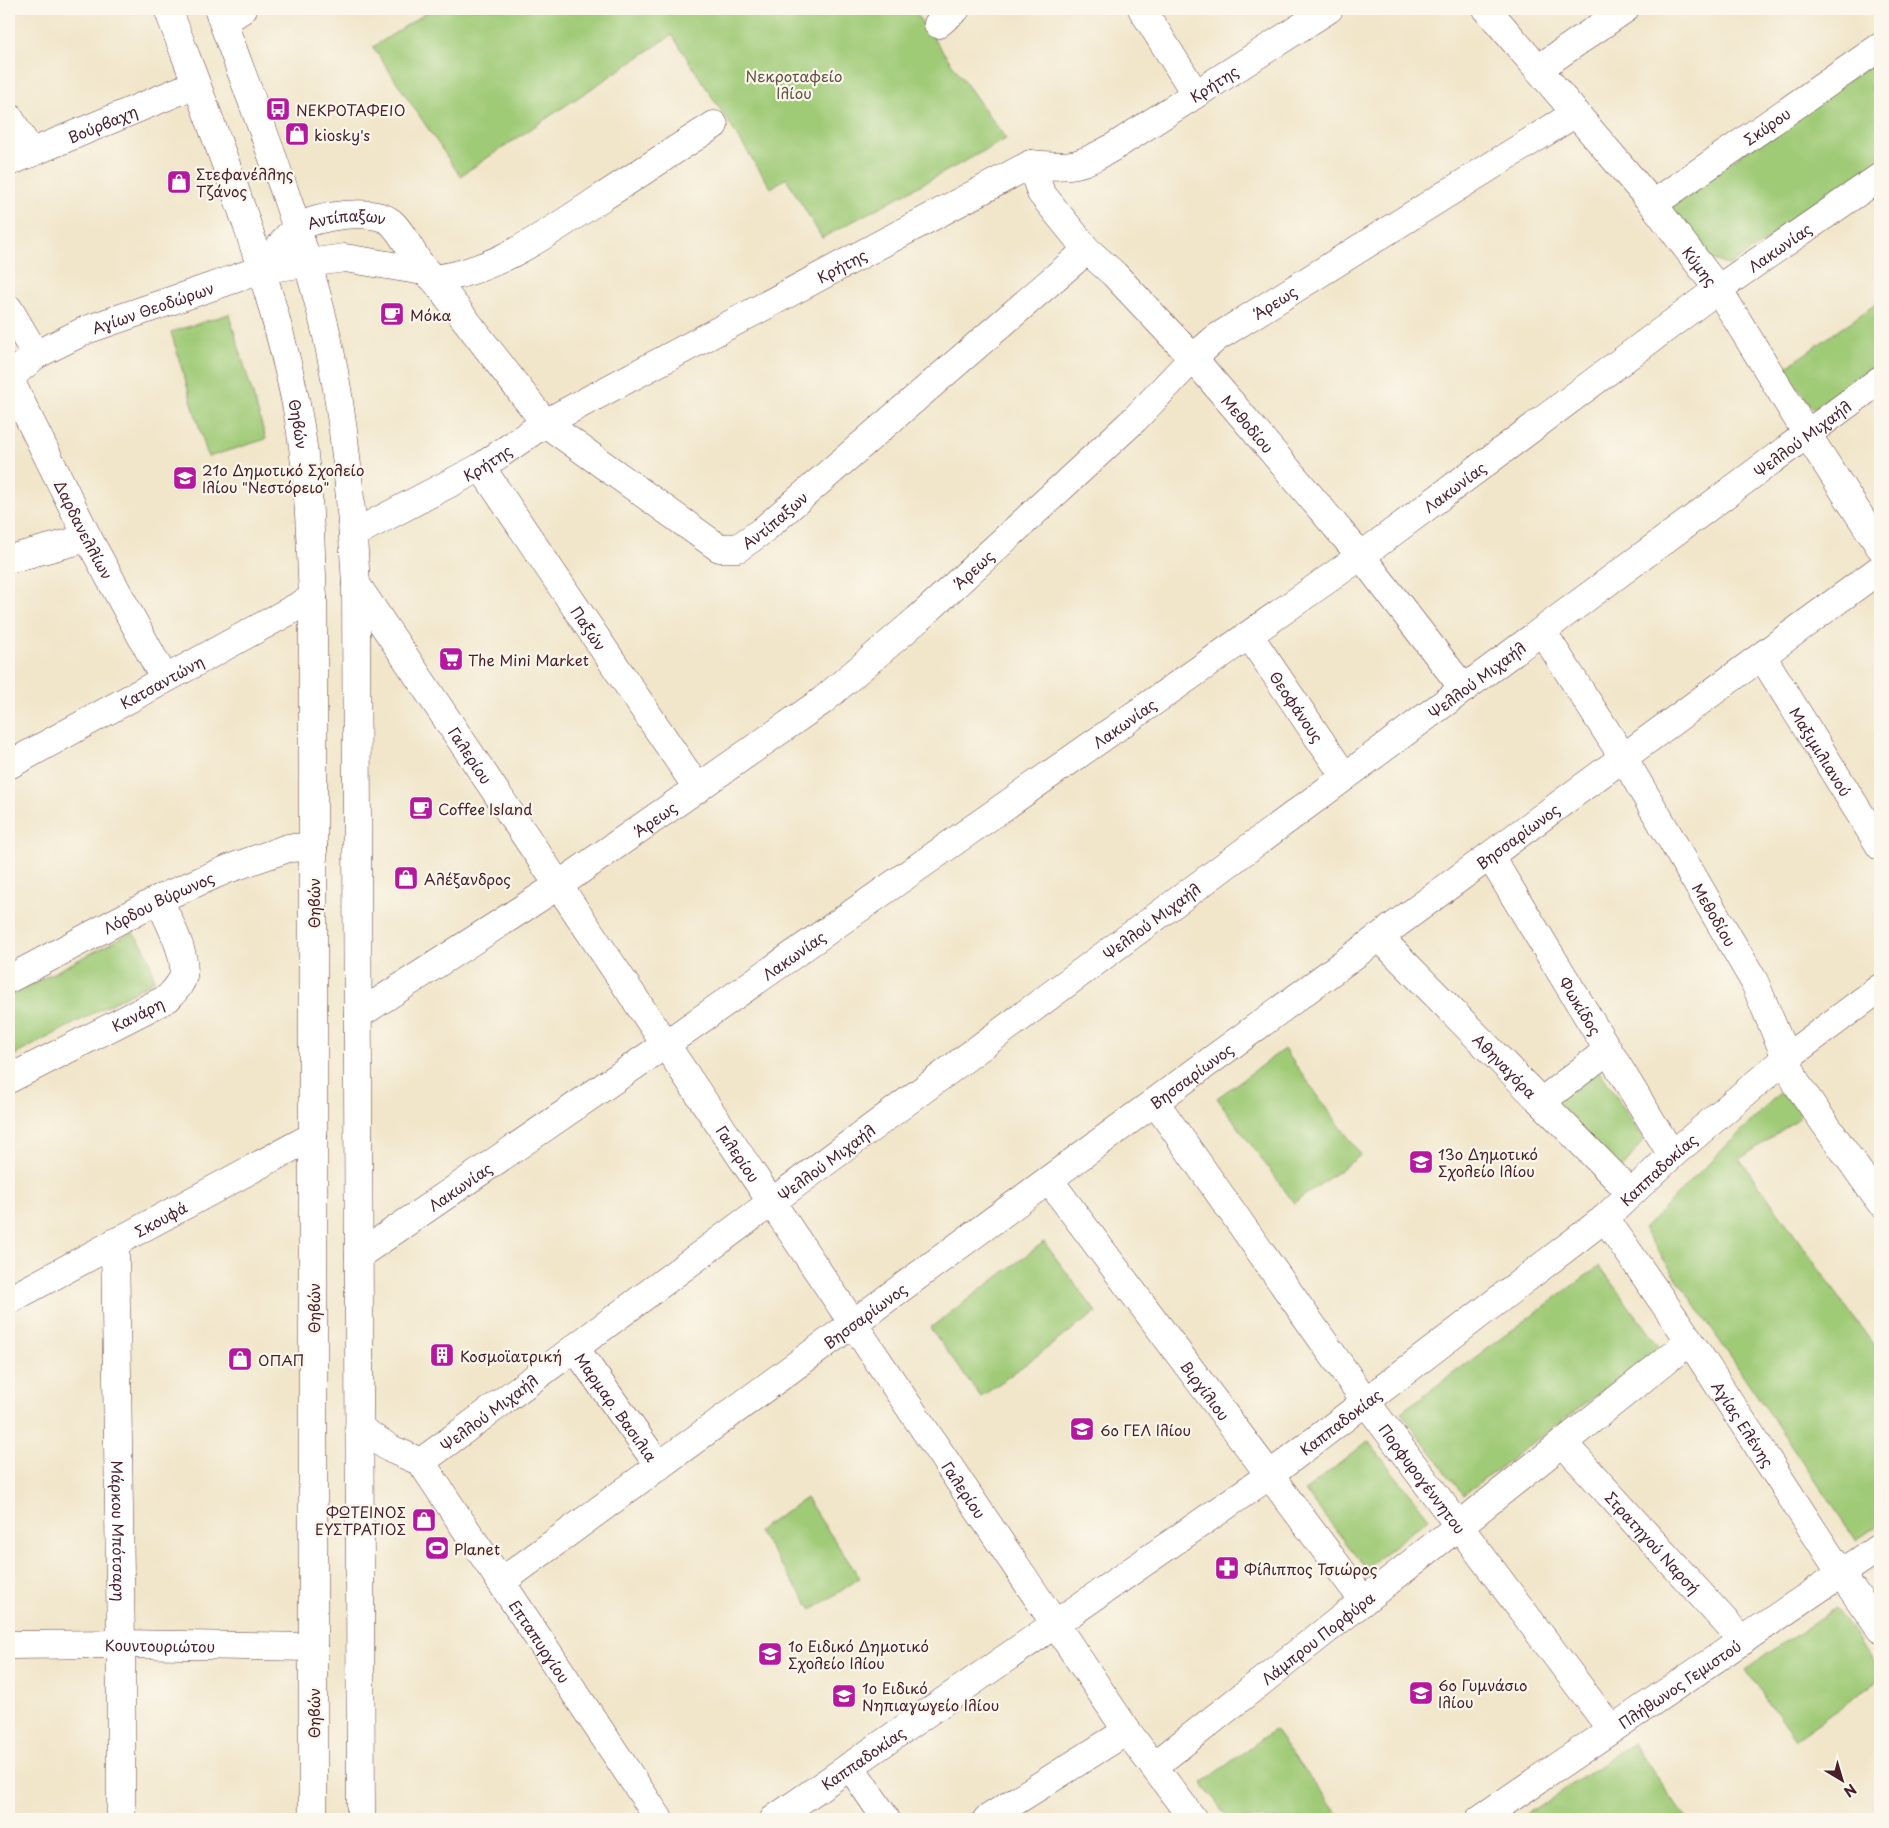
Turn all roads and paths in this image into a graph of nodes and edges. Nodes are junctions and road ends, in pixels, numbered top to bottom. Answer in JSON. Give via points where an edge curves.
{"nodes":[{"id":1,"x":168,"y":9,"type":"edge"},
{"id":2,"x":1142,"y":9,"type":"edge"},
{"id":3,"x":1329,"y":9,"type":"edge"},
{"id":4,"x":1487,"y":9,"type":"edge"},
{"id":5,"x":1625,"y":9,"type":"edge"},
{"id":6,"x":228,"y":13,"type":"edge"},
{"id":7,"x":1880,"y":47,"type":"edge"},
{"id":8,"x":1538,"y":69,"type":"junction"},
{"id":9,"x":196,"y":84,"type":"junction"},
{"id":10,"x":1195,"y":93,"type":"junction"},
{"id":11,"x":1576,"y":113,"type":"junction"},
{"id":12,"x":9,"y":117,"type":"edge"},
{"id":13,"x":714,"y":125,"type":"dead end"},
{"id":14,"x":20,"y":157,"type":"edge"},
{"id":15,"x":1031,"y":164,"type":"junction"},
{"id":16,"x":1880,"y":177,"type":"edge"},
{"id":17,"x":1652,"y":204,"type":"junction"},
{"id":18,"x":297,"y":228,"type":"junction"},
{"id":19,"x":1087,"y":250,"type":"junction"},
{"id":20,"x":308,"y":265,"type":"junction"},
{"id":21,"x":263,"y":269,"type":"junction"},
{"id":22,"x":429,"y":275,"type":"junction"},
{"id":23,"x":1718,"y":289,"type":"junction"},
{"id":24,"x":9,"y":309,"type":"edge"},
{"id":25,"x":36,"y":355,"type":"junction"},
{"id":26,"x":1193,"y":358,"type":"junction"},
{"id":27,"x":9,"y":378,"type":"edge"},
{"id":28,"x":1880,"y":380,"type":"edge"},
{"id":29,"x":545,"y":423,"type":"junction"},
{"id":30,"x":1807,"y":434,"type":"junction"},
{"id":31,"x":481,"y":467,"type":"junction"},
{"id":32,"x":353,"y":534,"type":"junction"},
{"id":33,"x":88,"y":538,"type":"junction"},
{"id":34,"x":1880,"y":547,"type":"edge"},
{"id":35,"x":1361,"y":556,"type":"junction"},
{"id":36,"x":9,"y":559,"type":"edge"},
{"id":37,"x":1880,"y":569,"type":"edge"},
{"id":38,"x":356,"y":584,"type":"junction"},
{"id":39,"x":313,"y":598,"type":"junction"},
{"id":40,"x":1542,"y":631,"type":"junction"},
{"id":41,"x":1249,"y":635,"type":"junction"},
{"id":42,"x":1762,"y":656,"type":"junction"},
{"id":43,"x":164,"y":678,"type":"junction"},
{"id":44,"x":1464,"y":689,"type":"junction"},
{"id":45,"x":1624,"y":757,"type":"junction"},
{"id":46,"x":9,"y":765,"type":"edge"},
{"id":47,"x":1345,"y":777,"type":"junction"},
{"id":48,"x":698,"y":789,"type":"junction"},
{"id":49,"x":1880,"y":846,"type":"edge"},
{"id":50,"x":313,"y":847,"type":"junction"},
{"id":51,"x":1490,"y":856,"type":"junction"},
{"id":52,"x":559,"y":885,"type":"junction"},
{"id":53,"x":159,"y":899,"type":"junction"},
{"id":54,"x":1379,"y":937,"type":"junction"},
{"id":55,"x":9,"y":978,"type":"edge"},
{"id":56,"x":1880,"y":988,"type":"edge"},
{"id":57,"x":358,"y":1015,"type":"junction"},
{"id":58,"x":666,"y":1044,"type":"junction"},
{"id":59,"x":1608,"y":1050,"type":"junction"},
{"id":60,"x":1786,"y":1058,"type":"junction"},
{"id":61,"x":9,"y":1079,"type":"edge"},
{"id":62,"x":1155,"y":1102,"type":"junction"},
{"id":63,"x":1541,"y":1102,"type":"junction"},
{"id":64,"x":313,"y":1136,"type":"junction"},
{"id":65,"x":1672,"y":1154,"type":"junction"},
{"id":66,"x":1049,"y":1180,"type":"junction"},
{"id":67,"x":1631,"y":1193,"type":"junction"},
{"id":68,"x":772,"y":1202,"type":"junction"},
{"id":69,"x":1880,"y":1202,"type":"edge"},
{"id":70,"x":1605,"y":1218,"type":"junction"},
{"id":71,"x":115,"y":1242,"type":"junction"},
{"id":72,"x":359,"y":1255,"type":"junction"},
{"id":73,"x":9,"y":1300,"type":"edge"},
{"id":74,"x":854,"y":1323,"type":"junction"},
{"id":75,"x":1690,"y":1341,"type":"junction"},
{"id":76,"x":575,"y":1348,"type":"junction"},
{"id":77,"x":1366,"y":1402,"type":"junction"},
{"id":78,"x":359,"y":1428,"type":"junction"},
{"id":79,"x":1563,"y":1443,"type":"junction"},
{"id":80,"x":422,"y":1462,"type":"junction"},
{"id":81,"x":659,"y":1466,"type":"junction"},
{"id":82,"x":1270,"y":1475,"type":"junction"},
{"id":83,"x":1460,"y":1525,"type":"junction"},
{"id":84,"x":1880,"y":1547,"type":"edge"},
{"id":85,"x":1842,"y":1575,"type":"junction"},
{"id":86,"x":501,"y":1582,"type":"junction"},
{"id":87,"x":1363,"y":1600,"type":"junction"},
{"id":88,"x":1056,"y":1624,"type":"junction"},
{"id":89,"x":1880,"y":1628,"type":"edge"},
{"id":90,"x":1743,"y":1641,"type":"junction"},
{"id":91,"x":121,"y":1644,"type":"junction"},
{"id":92,"x":9,"y":1645,"type":"edge"},
{"id":93,"x":313,"y":1647,"type":"junction"},
{"id":94,"x":1611,"y":1729,"type":"junction"},
{"id":95,"x":1127,"y":1731,"type":"junction"},
{"id":96,"x":850,"y":1766,"type":"junction"},
{"id":97,"x":1154,"y":1766,"type":"junction"},
{"id":98,"x":121,"y":1819,"type":"edge"},
{"id":99,"x":313,"y":1819,"type":"edge"},
{"id":100,"x":361,"y":1819,"type":"edge"},
{"id":101,"x":659,"y":1819,"type":"edge"},
{"id":102,"x":774,"y":1819,"type":"edge"},
{"id":103,"x":886,"y":1819,"type":"edge"},
{"id":104,"x":987,"y":1819,"type":"edge"},
{"id":105,"x":1193,"y":1819,"type":"edge"},
{"id":106,"x":1480,"y":1819,"type":"edge"}],
"edges":[{"from":1,"to":9,"type":"street","name":"Θηβών"},
{"from":2,"to":10,"type":"street"},
{"from":3,"to":10,"type":"street","name":"Κρήτης"},
{"from":4,"to":8,"type":"street","name":"Κύμης"},
{"from":5,"to":8,"type":"street"},
{"from":6,"to":18,"type":"street","via":[[256,110]]},
{"from":7,"to":17,"type":"street","name":"Σκύρου"},
{"from":8,"to":11,"type":"street","name":"Κύμης"},
{"from":9,"to":14,"type":"street","name":"Βούρβαχη"},
{"from":9,"to":21,"type":"street","name":"Θηβών"},
{"from":10,"to":15,"type":"street","name":"Κρήτης","via":[[1085,163],[1062,167]]},
{"from":11,"to":17,"type":"street","name":"Κύμης"},
{"from":11,"to":26,"type":"street","name":"Άρεως","via":[[1216,338]]},
{"from":12,"to":14,"type":"street"},
{"from":13,"to":22,"type":"street","via":[[553,230],[468,273]]},
{"from":15,"to":19,"type":"street","name":"Μεθοδίου","via":[[1040,193]]},
{"from":15,"to":29,"type":"street","name":"Κρήτης"},
{"from":16,"to":23,"type":"street","name":"Λακωνίας"},
{"from":17,"to":23,"type":"street","name":"Κύμης"},
{"from":18,"to":20,"type":"street"},
{"from":18,"to":21,"type":"street","name":"Αντίπαξων"},
{"from":18,"to":22,"type":"street","name":"Αντίπαξων","via":[[333,216],[361,213],[379,216],[392,223]]},
{"from":19,"to":26,"type":"street","name":"Μεθοδίου"},
{"from":19,"to":29,"type":"street","name":"Αντίπαξων","via":[[738,548],[719,548]]},
{"from":20,"to":21,"type":"street","name":"Αγίων Θεοδώρων"},
{"from":20,"to":22,"type":"street","via":[[345,258]]},
{"from":20,"to":32,"type":"street","via":[[327,336],[337,391],[348,458]]},
{"from":21,"to":25,"type":"street","name":"Αγίων Θεοδώρων","via":[[86,330]]},
{"from":21,"to":39,"type":"street","name":"Θηβών","via":[[297,411],[310,522]]},
{"from":22,"to":29,"type":"street","name":"Αντίπαξων"},
{"from":23,"to":30,"type":"street","name":"Κύμης"},
{"from":23,"to":35,"type":"street","name":"Λακωνίας"},
{"from":24,"to":25,"type":"street"},
{"from":25,"to":27,"type":"street","name":"Αγίων Θεοδώρων"},
{"from":26,"to":35,"type":"street","name":"Μεθοδίου"},
{"from":26,"to":48,"type":"street","name":"Άρεως","via":[[1135,419],[918,619],[822,701]]},
{"from":27,"to":33,"type":"street","name":"Δαρδανελλίων"},
{"from":28,"to":30,"type":"street","name":"Ψελλού Μιχαήλ"},
{"from":29,"to":31,"type":"street","name":"Κρήτης"},
{"from":30,"to":34,"type":"street","name":"Κύμης"},
{"from":30,"to":40,"type":"street","name":"Ψελλού Μιχαήλ"},
{"from":31,"to":32,"type":"street","name":"Κρήτης"},
{"from":31,"to":48,"type":"street","name":"Παξών"},
{"from":32,"to":38,"type":"street"},
{"from":33,"to":36,"type":"street"},
{"from":33,"to":43,"type":"street","name":"Δαρδανελλίων"},
{"from":35,"to":41,"type":"street","name":"Λακωνίας"},
{"from":35,"to":44,"type":"street","name":"Μεθοδίου"},
{"from":37,"to":42,"type":"street","name":"Βησσαρίωνος"},
{"from":38,"to":52,"type":"street","name":"Γαλερίου"},
{"from":38,"to":57,"type":"street"},
{"from":39,"to":43,"type":"street","name":"Κατσαντώνη"},
{"from":39,"to":50,"type":"street","name":"Θηβών"},
{"from":40,"to":44,"type":"street","name":"Ψελλού Μιχαήλ"},
{"from":40,"to":45,"type":"street","name":"Μεθοδίου"},
{"from":41,"to":47,"type":"street","name":"Θεοφάνους"},
{"from":41,"to":58,"type":"street","name":"Λακωνίας"},
{"from":42,"to":45,"type":"street","name":"Βησσαρίωνος"},
{"from":42,"to":49,"type":"street","name":"Μαξιμιλιανού"},
{"from":43,"to":46,"type":"street","name":"Κατσαντώνη"},
{"from":44,"to":47,"type":"street","name":"Ψελλού Μιχαήλ"},
{"from":45,"to":51,"type":"street","name":"Βησσαρίωνος"},
{"from":45,"to":60,"type":"street","name":"Μεθοδίου","via":[[1754,981]]},
{"from":47,"to":68,"type":"street","name":"Ψελλού Μιχαήλ"},
{"from":48,"to":52,"type":"street","name":"Άρεως"},
{"from":50,"to":53,"type":"street","name":"Λόρδου Βύρωνος","via":[[288,848],[228,869]]},
{"from":50,"to":64,"type":"street","name":"Θηβών"},
{"from":51,"to":54,"type":"street","name":"Βησσαρίωνος"},
{"from":51,"to":59,"type":"street","name":"Φωκίδος"},
{"from":52,"to":57,"type":"street","name":"Άρεως"},
{"from":52,"to":58,"type":"street","name":"Γαλερίου"},
{"from":53,"to":55,"type":"street","name":"Λόρδου Βύρωνος"},
{"from":53,"to":61,"type":"street","name":"Κανάρη","via":[[184,962],[183,977],[178,987],[168,998]]},
{"from":54,"to":62,"type":"street","name":"Βησσαρίωνος"},
{"from":54,"to":63,"type":"street","name":"Αθηναγόρα"},
{"from":56,"to":60,"type":"street","name":"Καππαδοκίας"},
{"from":57,"to":72,"type":"street"},
{"from":58,"to":68,"type":"street","name":"Γαλερίου"},
{"from":58,"to":72,"type":"street","name":"Λακωνίας"},
{"from":59,"to":63,"type":"street"},
{"from":59,"to":65,"type":"street","name":"Φωκίδος"},
{"from":60,"to":65,"type":"street","name":"Καππαδοκίας"},
{"from":60,"to":69,"type":"street","name":"Μεθοδίου","via":[[1797,1084]]},
{"from":62,"to":66,"type":"street","name":"Βησσαρίωνος"},
{"from":62,"to":77,"type":"street","name":"Πορφυρογέννητου"},
{"from":63,"to":67,"type":"street","name":"Αθηναγόρα"},
{"from":64,"to":71,"type":"street","name":"Σκουφά"},
{"from":64,"to":93,"type":"street","name":"Θηβών"},
{"from":65,"to":67,"type":"street","name":"Καππαδοκίας"},
{"from":66,"to":74,"type":"street","name":"Βησσαρίωνος"},
{"from":66,"to":82,"type":"street","name":"Βιργίλιου"},
{"from":67,"to":70,"type":"street","name":"Καππαδοκίας"},
{"from":68,"to":74,"type":"street","name":"Γαλερίου"},
{"from":68,"to":76,"type":"street","name":"Ψελλού Μιχαήλ"},
{"from":70,"to":75,"type":"street","name":"Αγίας Ελένης"},
{"from":70,"to":77,"type":"street","name":"Καππαδοκίας"},
{"from":71,"to":73,"type":"street","name":"Σκουφά"},
{"from":71,"to":91,"type":"street","name":"Μάρκου Μπότσαρη"},
{"from":72,"to":78,"type":"street"},
{"from":74,"to":81,"type":"street","name":"Βησσαρίωνος"},
{"from":74,"to":88,"type":"street","name":"Γαλερίου"},
{"from":75,"to":79,"type":"street","name":"Λάμπρου Πορφύρα"},
{"from":75,"to":85,"type":"street","name":"Αγίας Ελένης"},
{"from":76,"to":80,"type":"street","name":"Ψελλού Μιχαήλ"},
{"from":76,"to":81,"type":"street","name":"Μαρμαρ. Βασιλια"},
{"from":77,"to":82,"type":"street","name":"Καππαδοκίας"},
{"from":77,"to":83,"type":"street","name":"Πορφυρογέννητου"},
{"from":78,"to":80,"type":"street"},
{"from":78,"to":100,"type":"street"},
{"from":79,"to":83,"type":"street","name":"Λάμπρου Πορφύρα"},
{"from":79,"to":90,"type":"street","name":"Στρατηγού Ναρσή"},
{"from":80,"to":86,"type":"street","name":"Επταπυργίου"},
{"from":81,"to":86,"type":"street","name":"Βησσαρίωνος"},
{"from":82,"to":87,"type":"street","name":"Βιργίλιου"},
{"from":82,"to":88,"type":"street","name":"Καππαδοκίας"},
{"from":83,"to":87,"type":"street","name":"Λάμπρου Πορφύρα"},
{"from":83,"to":94,"type":"street","name":"Πορφυρογέννητου"},
{"from":84,"to":85,"type":"street","name":"Πλήθωνος Γεμιστού"},
{"from":85,"to":89,"type":"street","name":"Αγίας Ελένης"},
{"from":85,"to":90,"type":"street","name":"Πλήθωνος Γεμιστού"},
{"from":86,"to":101,"type":"street","name":"Επταπυργίου"},
{"from":87,"to":97,"type":"street","name":"Λάμπρου Πορφύρα"},
{"from":88,"to":95,"type":"street","name":"Γαλερίου"},
{"from":88,"to":96,"type":"street","name":"Καππαδοκίας"},
{"from":90,"to":94,"type":"street","name":"Πλήθωνος Γεμιστού"},
{"from":91,"to":92,"type":"street","name":"Κουντουριώτου"},
{"from":91,"to":93,"type":"street","name":"Κουντουριώτου"},
{"from":91,"to":98,"type":"street","name":"Μάρκου Μπότσαρη"},
{"from":93,"to":99,"type":"street","name":"Θηβών"},
{"from":94,"to":106,"type":"street","name":"Πλήθωνος Γεμιστού"},
{"from":95,"to":97,"type":"street","name":"Γαλερίου"},
{"from":95,"to":104,"type":"street"},
{"from":96,"to":102,"type":"street","name":"Καππαδοκίας"},
{"from":96,"to":103,"type":"street"},
{"from":97,"to":105,"type":"street","name":"Γαλερίου"}]}
